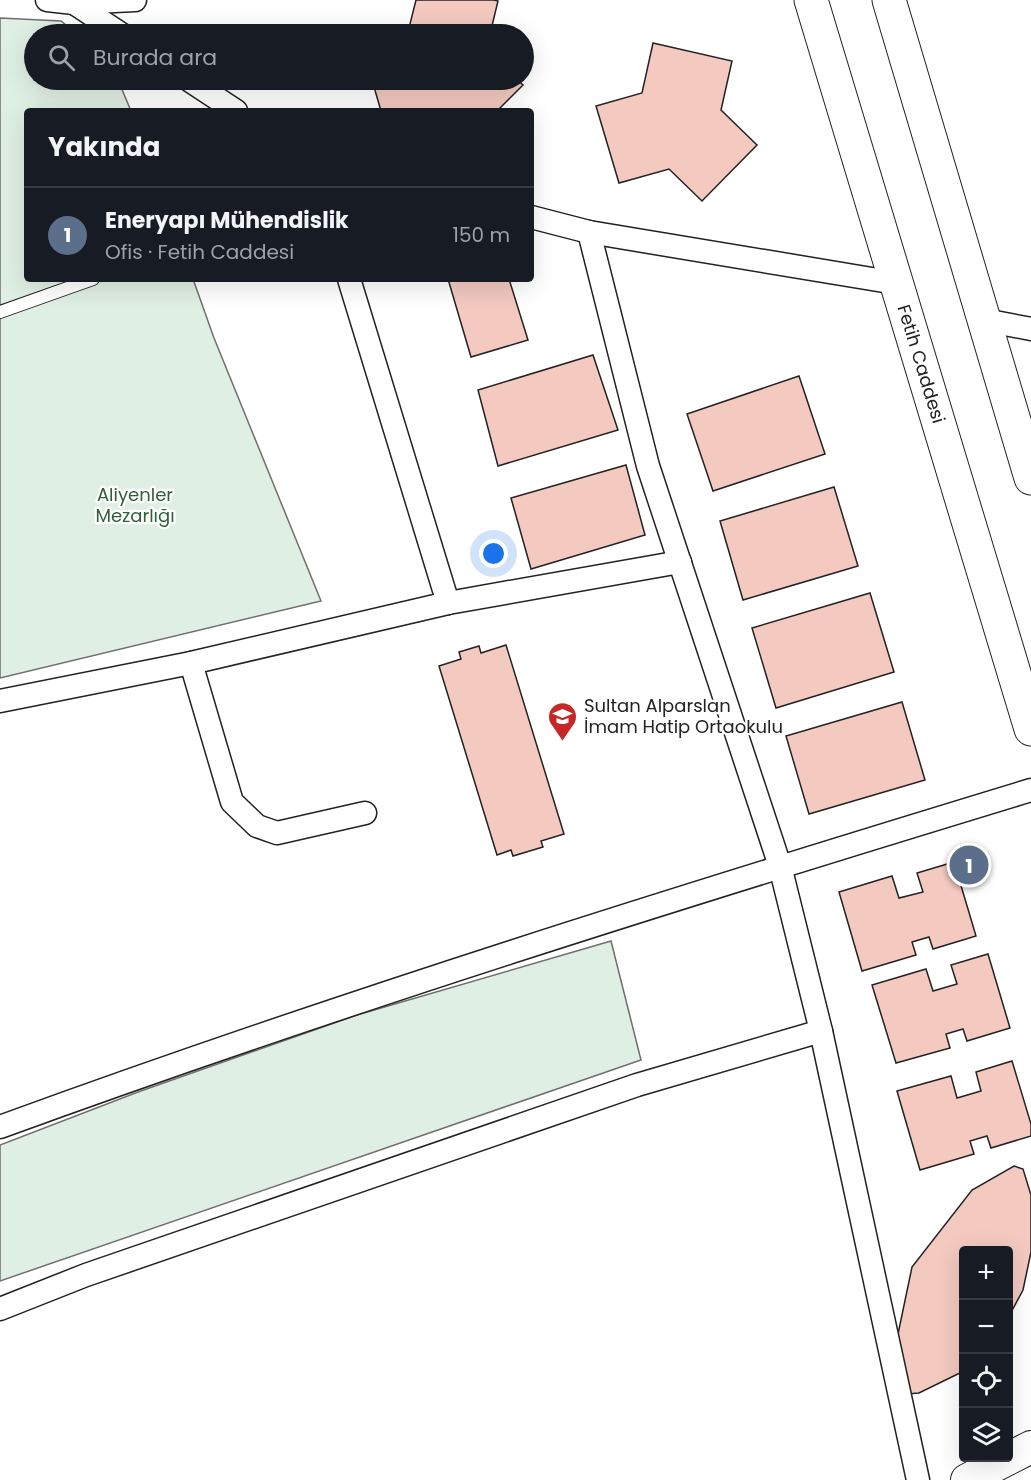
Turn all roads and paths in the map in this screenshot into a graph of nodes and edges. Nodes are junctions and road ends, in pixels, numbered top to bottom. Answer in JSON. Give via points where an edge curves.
{"nodes":[{"id":1,"x":47,"y":0,"type":"edge"},
{"id":2,"x":135,"y":0,"type":"edge"},
{"id":3,"x":811,"y":0,"type":"edge"},
{"id":4,"x":889,"y":0,"type":"edge"},
{"id":5,"x":74,"y":3,"type":"junction"},
{"id":6,"x":106,"y":24,"type":"edge"},
{"id":7,"x":204,"y":90,"type":"edge"},
{"id":8,"x":231,"y":108,"type":"edge"},
{"id":9,"x":534,"y":218,"type":"edge"},
{"id":10,"x":589,"y":232,"type":"junction"},
{"id":11,"x":85,"y":282,"type":"edge"},
{"id":12,"x":350,"y":282,"type":"edge"},
{"id":13,"x":896,"y":283,"type":"junction"},
{"id":14,"x":0,"y":312,"type":"edge"},
{"id":15,"x":984,"y":320,"type":"junction"},
{"id":16,"x":1031,"y":329,"type":"edge"},
{"id":17,"x":1031,"y":478,"type":"edge"},
{"id":18,"x":680,"y":562,"type":"junction"},
{"id":19,"x":448,"y":603,"type":"junction"},
{"id":20,"x":191,"y":663,"type":"junction"},
{"id":21,"x":0,"y":701,"type":"edge"},
{"id":22,"x":1031,"y":729,"type":"edge"},
{"id":23,"x":1031,"y":790,"type":"edge"},
{"id":24,"x":365,"y":813,"type":"dead end"},
{"id":25,"x":780,"y":866,"type":"junction"},
{"id":26,"x":820,"y":1031,"type":"junction"},
{"id":27,"x":0,"y":1127,"type":"edge"},
{"id":28,"x":0,"y":1309,"type":"edge"},
{"id":29,"x":1031,"y":1447,"type":"edge"},
{"id":30,"x":918,"y":1480,"type":"edge"},
{"id":31,"x":967,"y":1480,"type":"edge"}],
"edges":[{"from":1,"to":5,"type":"street"},
{"from":2,"to":5,"type":"street"},
{"from":3,"to":13,"type":"main road","name":"Fetih Caddesi"},
{"from":4,"to":15,"type":"main road"},
{"from":5,"to":6,"type":"street"},
{"from":7,"to":8,"type":"street"},
{"from":9,"to":10,"type":"street"},
{"from":10,"to":13,"type":"street"},
{"from":10,"to":18,"type":"street","via":[[648,466]]},
{"from":11,"to":14,"type":"lane"},
{"from":12,"to":19,"type":"street"},
{"from":13,"to":22,"type":"main road","name":"Fetih Caddesi"},
{"from":15,"to":16,"type":"street"},
{"from":15,"to":17,"type":"main road"},
{"from":18,"to":19,"type":"street"},
{"from":18,"to":25,"type":"street"},
{"from":19,"to":20,"type":"street"},
{"from":20,"to":21,"type":"street"},
{"from":20,"to":24,"type":"street","via":[[232,802],[257,826],[277,833]]},
{"from":23,"to":25,"type":"street"},
{"from":25,"to":26,"type":"street"},
{"from":25,"to":27,"type":"street","via":[[156,1069]]},
{"from":26,"to":28,"type":"street","via":[[638,1085],[86,1275]]},
{"from":26,"to":30,"type":"street"},
{"from":29,"to":31,"type":"street"}]}
